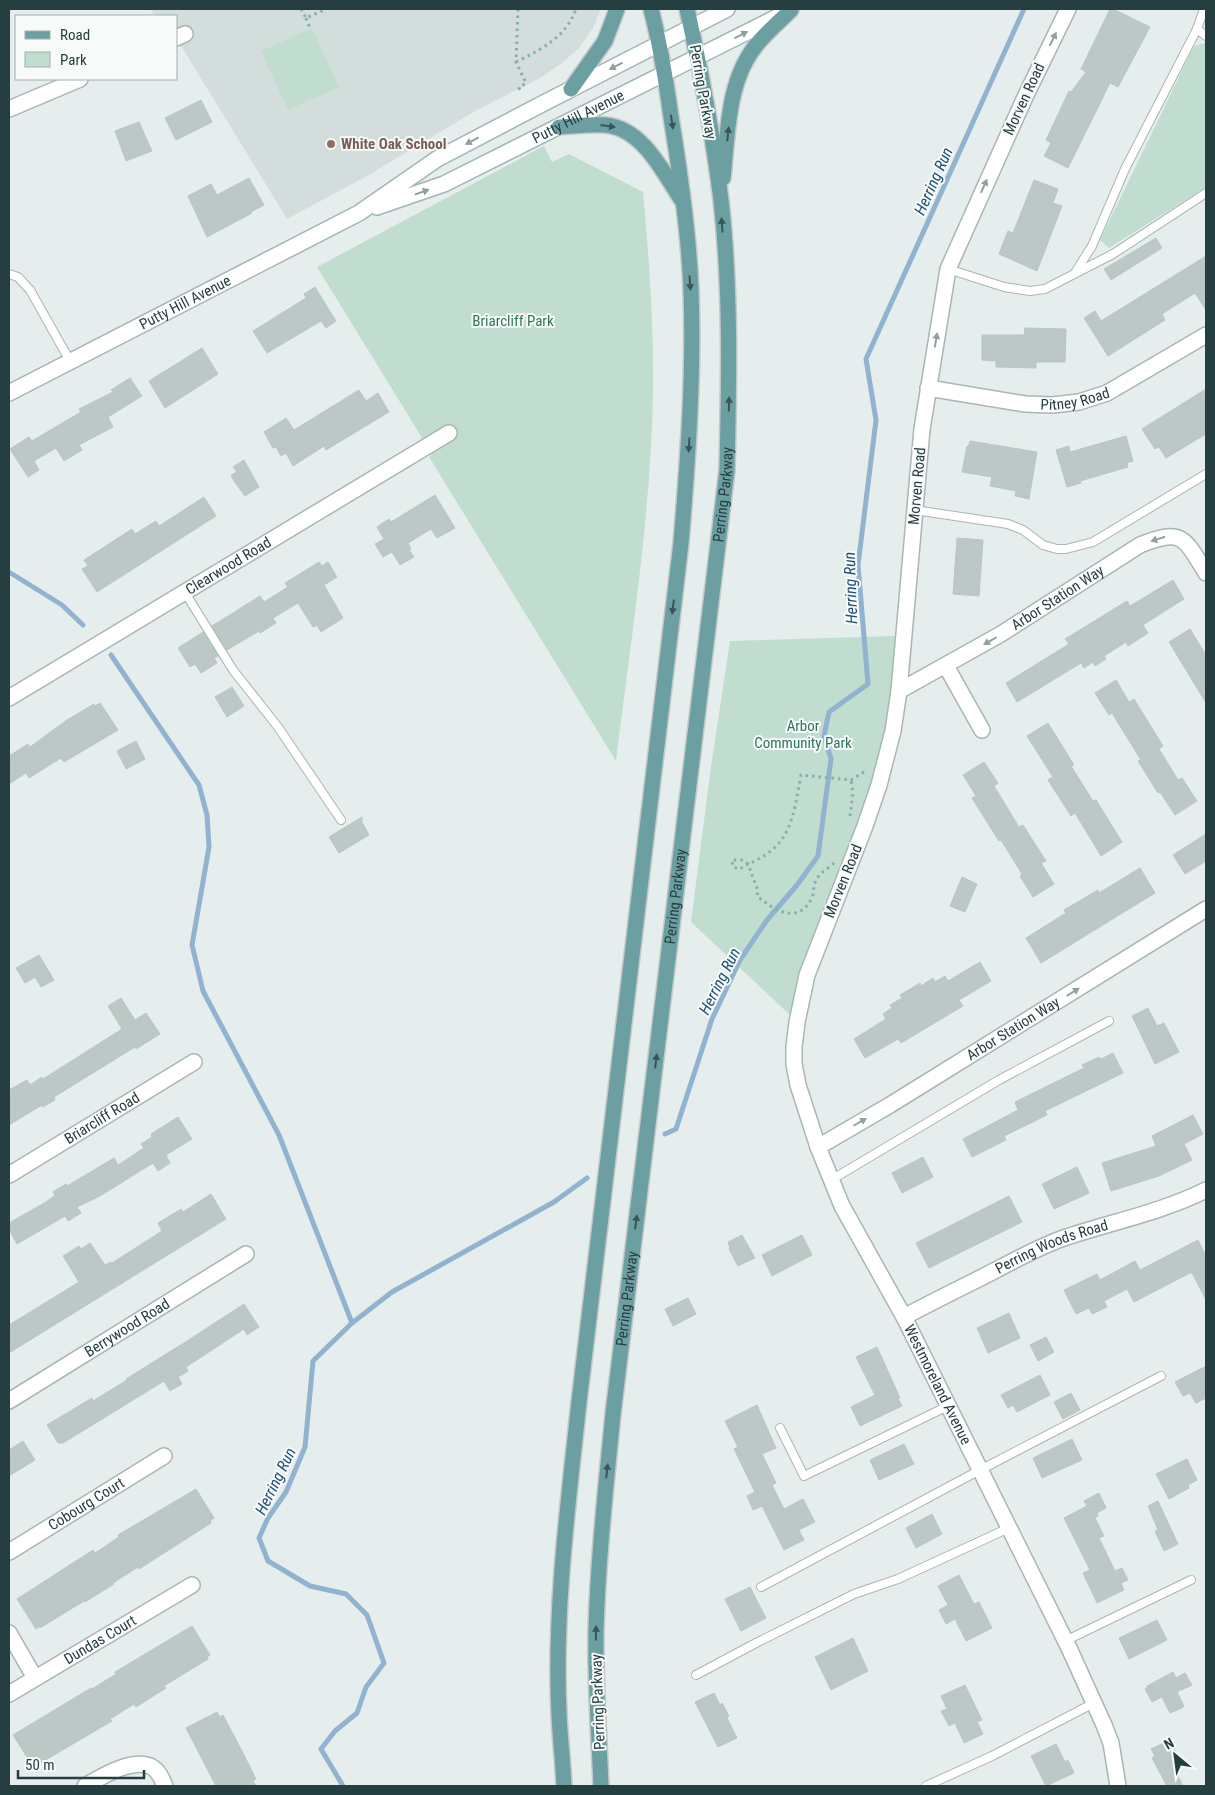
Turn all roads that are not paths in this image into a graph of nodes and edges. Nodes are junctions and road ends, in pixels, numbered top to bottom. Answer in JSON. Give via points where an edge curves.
{"nodes":[{"id":1,"x":617,"y":9,"type":"edge"},
{"id":2,"x":650,"y":9,"type":"edge"},
{"id":3,"x":688,"y":9,"type":"edge"},
{"id":4,"x":728,"y":9,"type":"edge"},
{"id":5,"x":792,"y":9,"type":"edge"},
{"id":6,"x":1068,"y":9,"type":"edge"},
{"id":7,"x":1204,"y":9,"type":"edge"},
{"id":8,"x":691,"y":27,"type":"junction"},
{"id":9,"x":1197,"y":28,"type":"junction"},
{"id":10,"x":1206,"y":36,"type":"edge"},
{"id":11,"x":659,"y":44,"type":"junction"},
{"id":12,"x":697,"y":57,"type":"junction"},
{"id":13,"x":665,"y":73,"type":"junction"},
{"id":14,"x":78,"y":80,"type":"edge"},
{"id":15,"x":571,"y":89,"type":"junction"},
{"id":16,"x":9,"y":109,"type":"edge"},
{"id":17,"x":559,"y":127,"type":"junction"},
{"id":18,"x":1206,"y":193,"type":"edge"},
{"id":19,"x":721,"y":200,"type":"junction"},
{"id":20,"x":683,"y":203,"type":"junction"},
{"id":21,"x":360,"y":213,"type":"junction"},
{"id":22,"x":948,"y":269,"type":"junction"},
{"id":23,"x":1076,"y":273,"type":"junction"},
{"id":24,"x":9,"y":274,"type":"edge"},
{"id":25,"x":1206,"y":335,"type":"edge"},
{"id":26,"x":70,"y":361,"type":"junction"},
{"id":27,"x":928,"y":388,"type":"junction"},
{"id":28,"x":9,"y":393,"type":"edge"},
{"id":29,"x":449,"y":432,"type":"dead end"},
{"id":30,"x":1206,"y":474,"type":"edge"},
{"id":31,"x":915,"y":510,"type":"junction"},
{"id":32,"x":1206,"y":573,"type":"edge"},
{"id":33,"x":184,"y":591,"type":"junction"},
{"id":34,"x":946,"y":666,"type":"junction"},
{"id":35,"x":898,"y":691,"type":"junction"},
{"id":36,"x":9,"y":698,"type":"edge"},
{"id":37,"x":982,"y":730,"type":"dead end"},
{"id":38,"x":341,"y":820,"type":"dead end"},
{"id":39,"x":1206,"y":909,"type":"edge"},
{"id":40,"x":807,"y":975,"type":"joint"},
{"id":41,"x":1109,"y":1021,"type":"dead end"},
{"id":42,"x":194,"y":1062,"type":"dead end"},
{"id":43,"x":818,"y":1147,"type":"junction"},
{"id":44,"x":9,"y":1175,"type":"edge"},
{"id":45,"x":831,"y":1180,"type":"junction"},
{"id":46,"x":1206,"y":1190,"type":"edge"},
{"id":47,"x":246,"y":1254,"type":"dead end"},
{"id":48,"x":904,"y":1317,"type":"junction"},
{"id":49,"x":1161,"y":1376,"type":"dead end"},
{"id":50,"x":9,"y":1401,"type":"edge"},
{"id":51,"x":948,"y":1406,"type":"junction"},
{"id":52,"x":780,"y":1428,"type":"dead end"},
{"id":53,"x":164,"y":1456,"type":"dead end"},
{"id":54,"x":980,"y":1470,"type":"junction"},
{"id":55,"x":1009,"y":1528,"type":"junction"},
{"id":56,"x":9,"y":1552,"type":"edge"},
{"id":57,"x":1191,"y":1580,"type":"dead end"},
{"id":58,"x":192,"y":1585,"type":"dead end"},
{"id":59,"x":761,"y":1587,"type":"dead end"},
{"id":60,"x":9,"y":1633,"type":"edge"},
{"id":61,"x":1065,"y":1641,"type":"junction"},
{"id":62,"x":696,"y":1675,"type":"dead end"},
{"id":63,"x":36,"y":1678,"type":"junction"},
{"id":64,"x":9,"y":1694,"type":"edge"},
{"id":65,"x":1094,"y":1703,"type":"junction"},
{"id":66,"x":85,"y":1786,"type":"edge"},
{"id":67,"x":165,"y":1786,"type":"edge"},
{"id":68,"x":564,"y":1786,"type":"edge"},
{"id":69,"x":601,"y":1786,"type":"edge"},
{"id":70,"x":926,"y":1786,"type":"edge"},
{"id":71,"x":1118,"y":1786,"type":"edge"}],
"edges":[{"from":1,"to":15,"type":"main road","via":[[606,40]]},
{"from":2,"to":11,"type":"main road"},
{"from":3,"to":8,"type":"main road","name":"Perring Parkway"},
{"from":4,"to":8,"type":"street","name":"Putty Hill Avenue"},
{"from":12,"to":5,"type":"street","name":"Putty Hill Avenue","one_way":true},
{"from":19,"to":5,"type":"main road","one_way":true,"via":[[730,110],[736,84],[757,44]]},
{"from":22,"to":6,"type":"street","name":"Morven Road","one_way":true},
{"from":7,"to":9,"type":"lane"},
{"from":8,"to":11,"type":"street","name":"Putty Hill Avenue"},
{"from":8,"to":12,"type":"main road","name":"Perring Parkway"},
{"from":9,"to":10,"type":"lane"},
{"from":9,"to":23,"type":"lane"},
{"from":11,"to":13,"type":"main road"},
{"from":11,"to":15,"type":"street","name":"Putty Hill Avenue","one_way":true},
{"from":12,"to":13,"type":"street","name":"Putty Hill Avenue"},
{"from":12,"to":19,"type":"main road","name":"Perring Parkway"},
{"from":13,"to":17,"type":"street","name":"Putty Hill Avenue"},
{"from":13,"to":20,"type":"main road","one_way":true},
{"from":14,"to":16,"type":"street"},
{"from":15,"to":21,"type":"street","name":"Putty Hill Avenue","one_way":true,"via":[[437,159]]},
{"from":17,"to":20,"type":"main road","one_way":true,"via":[[607,125],[623,129],[654,157]]},
{"from":21,"to":17,"type":"street","name":"Putty Hill Avenue","one_way":true,"via":[[444,184]]},
{"from":18,"to":23,"type":"lane","via":[[1112,254]]},
{"from":69,"to":19,"type":"main road","name":"Perring Parkway","one_way":true,"via":[[596,1632],[600,1542],[727,470],[729,373]]},
{"from":20,"to":68,"type":"main road","one_way":true,"via":[[692,316],[688,467],[565,1532],[559,1630]]},
{"from":21,"to":26,"type":"street","name":"Putty Hill Avenue"},
{"from":22,"to":23,"type":"lane","via":[[1004,287],[1030,291],[1045,289]]},
{"from":27,"to":22,"type":"street","name":"Morven Road","one_way":true},
{"from":24,"to":26,"type":"lane","via":[[18,277],[30,290]]},
{"from":25,"to":27,"type":"street","name":"Pitney Road","via":[[1107,393],[1080,402],[1025,404]]},
{"from":26,"to":28,"type":"street","name":"Putty Hill Avenue"},
{"from":27,"to":31,"type":"street","name":"Morven Road"},
{"from":29,"to":33,"type":"street","name":"Clearwood Road"},
{"from":30,"to":31,"type":"lane","via":[[1094,542],[1066,549],[1043,545],[1023,530],[1008,524]]},
{"from":31,"to":35,"type":"street","name":"Morven Road"},
{"from":32,"to":34,"type":"street","name":"Arbor Station Way","one_way":true,"via":[[1191,549],[1178,537],[1161,537],[1140,546]]},
{"from":33,"to":36,"type":"street","name":"Clearwood Road"},
{"from":33,"to":38,"type":"lane","via":[[233,670],[278,726]]},
{"from":34,"to":35,"type":"street","name":"Arbor Station Way"},
{"from":34,"to":37,"type":"street"},
{"from":35,"to":40,"type":"street","name":"Morven Road","via":[[885,766]]},
{"from":43,"to":39,"type":"street","name":"Arbor Station Way","one_way":true},
{"from":40,"to":43,"type":"street","name":"Westmoreland Avenue","via":[[797,1022],[794,1064]]},
{"from":41,"to":45,"type":"lane","via":[[999,1080]]},
{"from":42,"to":44,"type":"street","name":"Briarcliff Road"},
{"from":43,"to":45,"type":"street","name":"Westmoreland Avenue"},
{"from":45,"to":48,"type":"street","name":"Westmoreland Avenue"},
{"from":46,"to":48,"type":"street","name":"Perring Woods Road","via":[[1151,1213],[1060,1239]]},
{"from":47,"to":50,"type":"street","name":"Berrywood Road"},
{"from":48,"to":51,"type":"street","name":"Westmoreland Avenue"},
{"from":49,"to":54,"type":"lane"},
{"from":51,"to":52,"type":"lane","via":[[804,1476]]},
{"from":51,"to":54,"type":"street","name":"Westmoreland Avenue"},
{"from":53,"to":56,"type":"street","name":"Cobourg Court"},
{"from":54,"to":55,"type":"street","name":"Westmoreland Avenue"},
{"from":54,"to":59,"type":"lane"},
{"from":55,"to":61,"type":"street","name":"Westmoreland Avenue"},
{"from":55,"to":62,"type":"lane","via":[[898,1580],[854,1594]]},
{"from":57,"to":61,"type":"lane"},
{"from":58,"to":63,"type":"street","name":"Dundas Court"},
{"from":60,"to":63,"type":"street"},
{"from":61,"to":65,"type":"street","name":"Westmoreland Avenue"},
{"from":63,"to":64,"type":"street","name":"Dundas Court"},
{"from":65,"to":70,"type":"lane"},
{"from":65,"to":71,"type":"street","name":"Westmoreland Avenue","via":[[1111,1743]]},
{"from":66,"to":67,"type":"street","via":[[112,1771],[140,1765],[150,1766]]}]}
